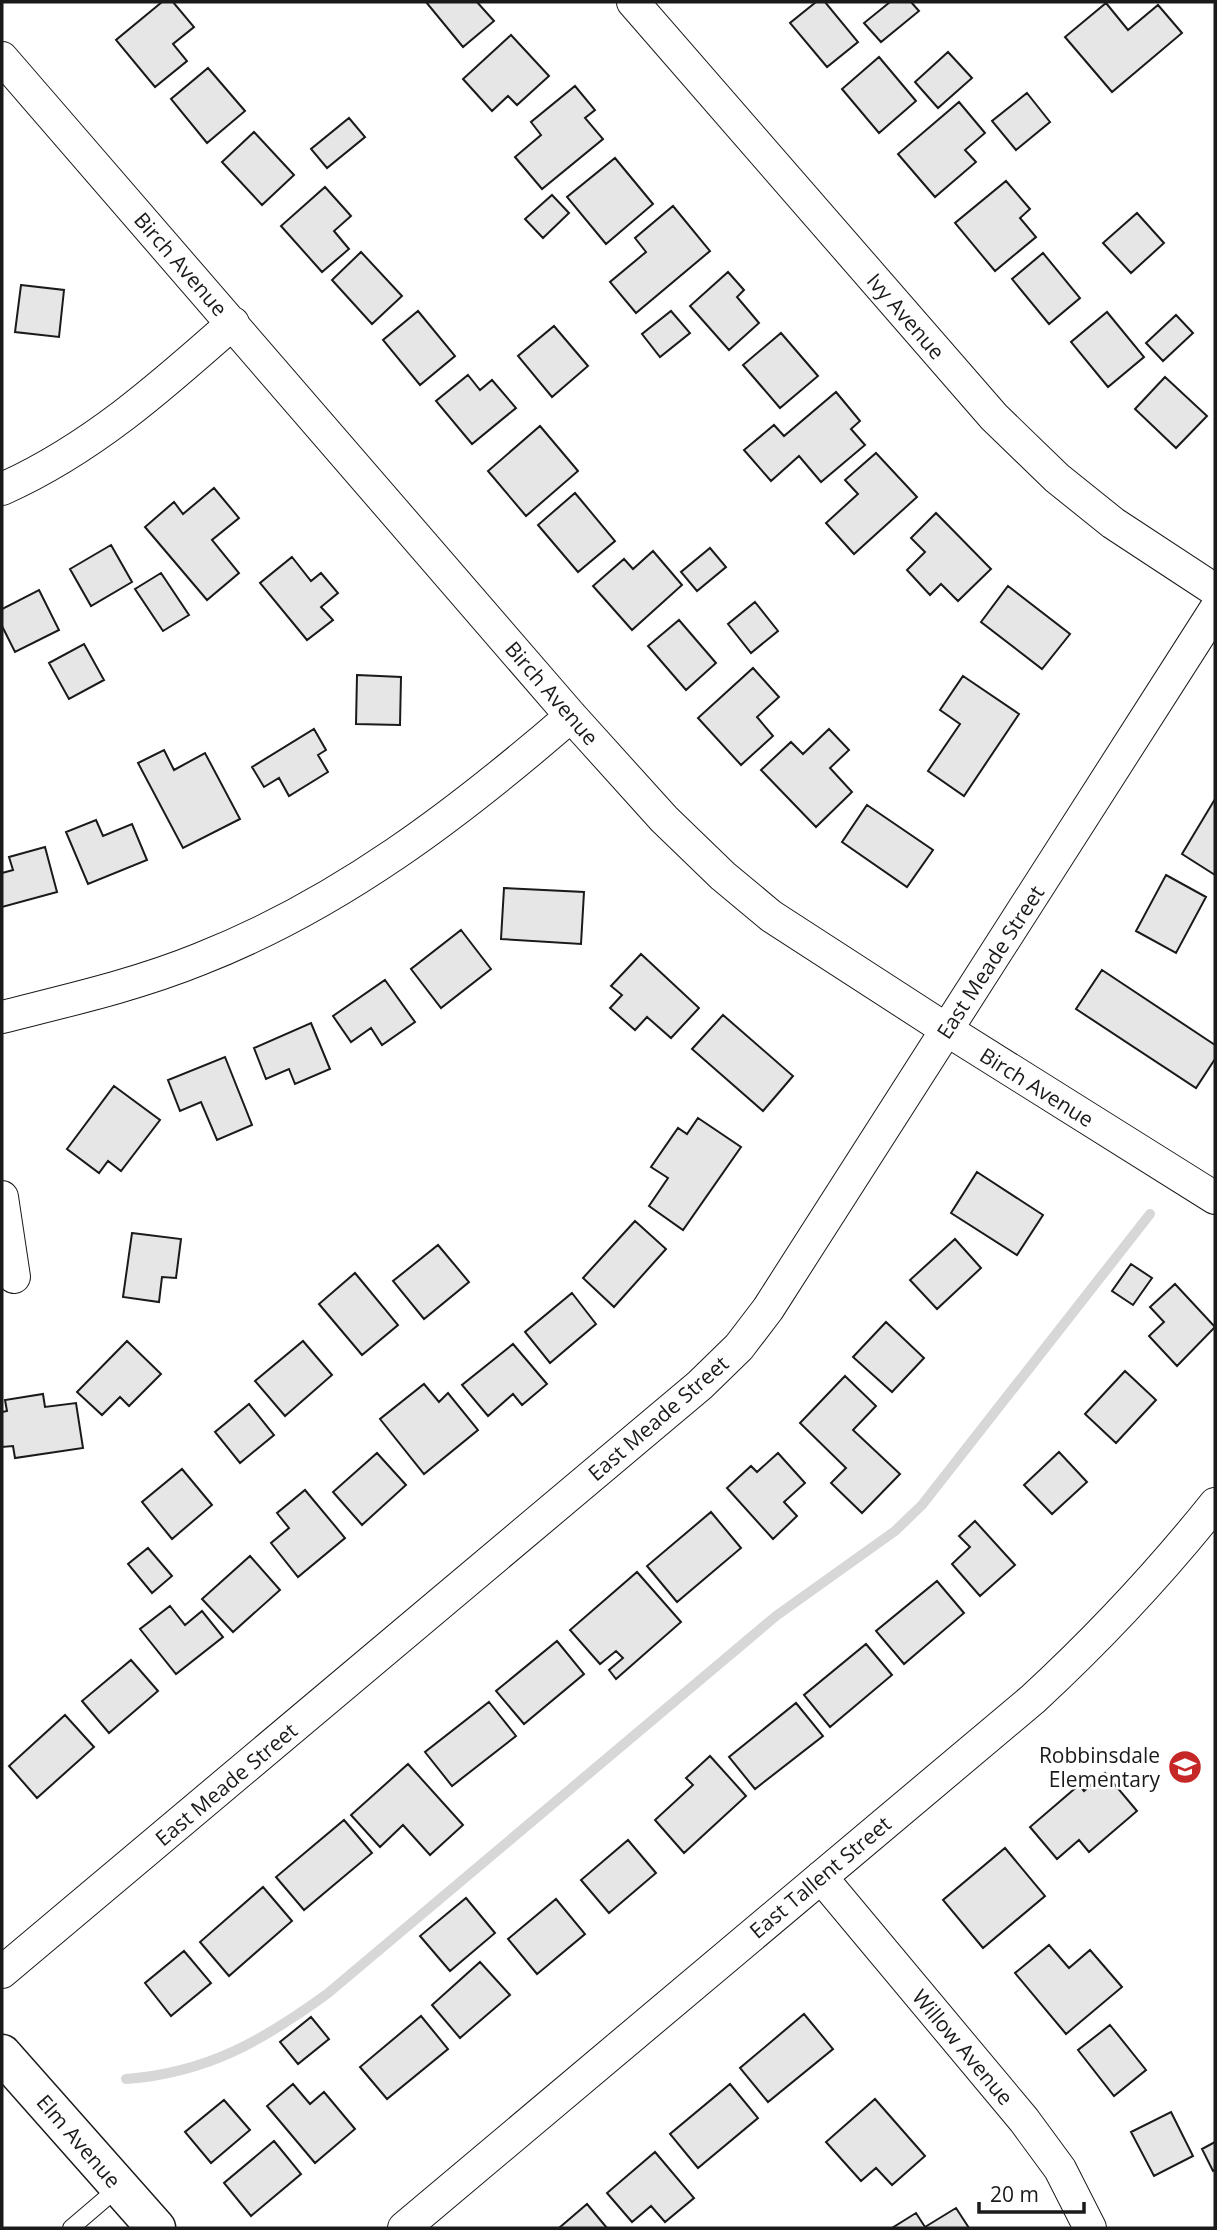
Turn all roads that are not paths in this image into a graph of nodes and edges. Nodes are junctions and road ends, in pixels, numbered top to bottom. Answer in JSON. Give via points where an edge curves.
{"nodes":[{"id":1,"x":633,"y":2,"type":"edge"},
{"id":2,"x":2,"y":58,"type":"edge"},
{"id":3,"x":233,"y":323,"type":"junction"},
{"id":4,"x":2,"y":489,"type":"edge"},
{"id":5,"x":1215,"y":590,"type":"edge"},
{"id":6,"x":1215,"y":610,"type":"edge"},
{"id":7,"x":571,"y":716,"type":"junction"},
{"id":8,"x":2,"y":1017,"type":"edge"},
{"id":9,"x":947,"y":1030,"type":"junction"},
{"id":10,"x":2,"y":1198,"type":"edge"},
{"id":11,"x":1215,"y":1198,"type":"edge"},
{"id":12,"x":15,"y":1276,"type":"dead end"},
{"id":13,"x":1215,"y":1504,"type":"edge"},
{"id":14,"x":821,"y":1877,"type":"junction"},
{"id":15,"x":2,"y":1972,"type":"edge"},
{"id":16,"x":2,"y":2054,"type":"edge"},
{"id":17,"x":119,"y":2187,"type":"junction"},
{"id":18,"x":71,"y":2228,"type":"edge"},
{"id":19,"x":156,"y":2228,"type":"edge"},
{"id":20,"x":404,"y":2228,"type":"edge"},
{"id":21,"x":1090,"y":2228,"type":"edge"}],
"edges":[{"from":1,"to":5,"type":"street","name":"Ivy Avenue","via":[[1003,425],[1057,478],[1114,523]]},
{"from":2,"to":3,"type":"street","name":"Birch Avenue"},
{"from":3,"to":4,"type":"street","via":[[95,437]]},
{"from":3,"to":7,"type":"street","name":"Birch Avenue"},
{"from":6,"to":9,"type":"street","name":"East Meade Street"},
{"from":7,"to":8,"type":"street","via":[[483,792],[371,871],[263,932],[139,981]]},
{"from":7,"to":9,"type":"street","name":"Birch Avenue","via":[[664,819],[723,876],[771,916]]},
{"from":9,"to":11,"type":"street","name":"Birch Avenue"},
{"from":9,"to":15,"type":"street","name":"East Meade Street","via":[[768,1309],[720,1366]]},
{"from":10,"to":12,"type":"street"},
{"from":13,"to":14,"type":"street","name":"East Tallent Street","via":[[1101,1636]]},
{"from":14,"to":20,"type":"street","name":"East Tallent Street"},
{"from":14,"to":21,"type":"street","name":"Willow Avenue","via":[[1024,2120],[1060,2168]]},
{"from":16,"to":17,"type":"street","name":"Elm Avenue"},
{"from":17,"to":18,"type":"lane"},
{"from":17,"to":19,"type":"street","name":"Elm Avenue"}]}
